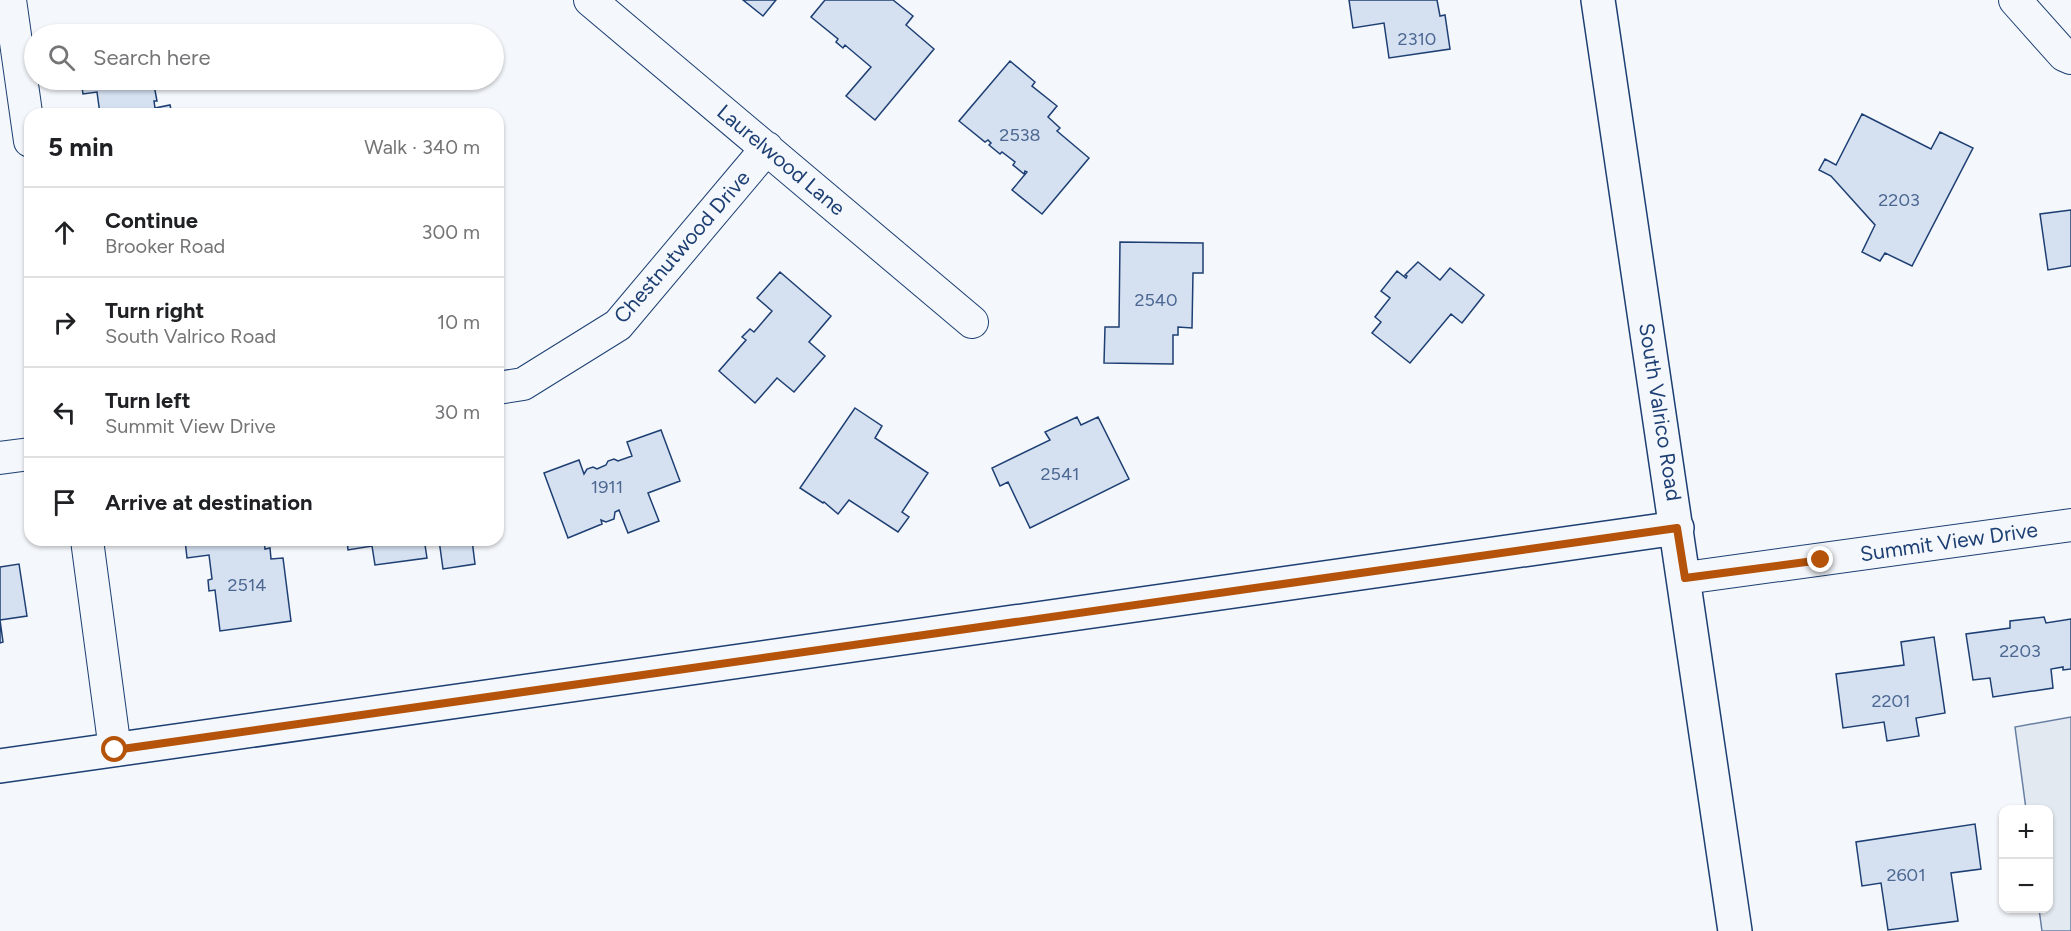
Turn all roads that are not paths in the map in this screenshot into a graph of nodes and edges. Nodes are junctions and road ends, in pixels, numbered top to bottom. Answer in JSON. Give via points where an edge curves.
{"nodes":[{"id":1,"x":10,"y":0,"type":"edge"},
{"id":2,"x":590,"y":0,"type":"edge"},
{"id":3,"x":1598,"y":0,"type":"edge"},
{"id":4,"x":2015,"y":0,"type":"edge"},
{"id":5,"x":2071,"y":58,"type":"edge"},
{"id":6,"x":25,"y":108,"type":"edge"},
{"id":7,"x":766,"y":148,"type":"junction"},
{"id":8,"x":972,"y":322,"type":"dead end"},
{"id":9,"x":504,"y":387,"type":"edge"},
{"id":10,"x":24,"y":455,"type":"edge"},
{"id":11,"x":0,"y":458,"type":"edge"},
{"id":12,"x":2071,"y":525,"type":"edge"},
{"id":13,"x":1677,"y":528,"type":"junction"},
{"id":14,"x":88,"y":546,"type":"edge"},
{"id":15,"x":1685,"y":578,"type":"junction"},
{"id":16,"x":115,"y":750,"type":"junction"},
{"id":17,"x":0,"y":766,"type":"edge"},
{"id":18,"x":1735,"y":931,"type":"edge"}],
"edges":[{"from":1,"to":6,"type":"street"},
{"from":2,"to":7,"type":"street","name":"Laurelwood Lane"},
{"from":3,"to":13,"type":"street","name":"South Valrico Road"},
{"from":4,"to":5,"type":"street"},
{"from":7,"to":8,"type":"street","name":"Laurelwood Lane"},
{"from":7,"to":9,"type":"street","name":"Chestnutwood Drive","via":[[618,325],[523,384]]},
{"from":10,"to":11,"type":"street"},
{"from":12,"to":15,"type":"street","name":"Summit View Drive"},
{"from":13,"to":15,"type":"street","name":"South Valrico Road"},
{"from":13,"to":16,"type":"street"},
{"from":14,"to":16,"type":"street"},
{"from":15,"to":18,"type":"street","name":"South Valrico Road"},
{"from":16,"to":17,"type":"street"}]}
